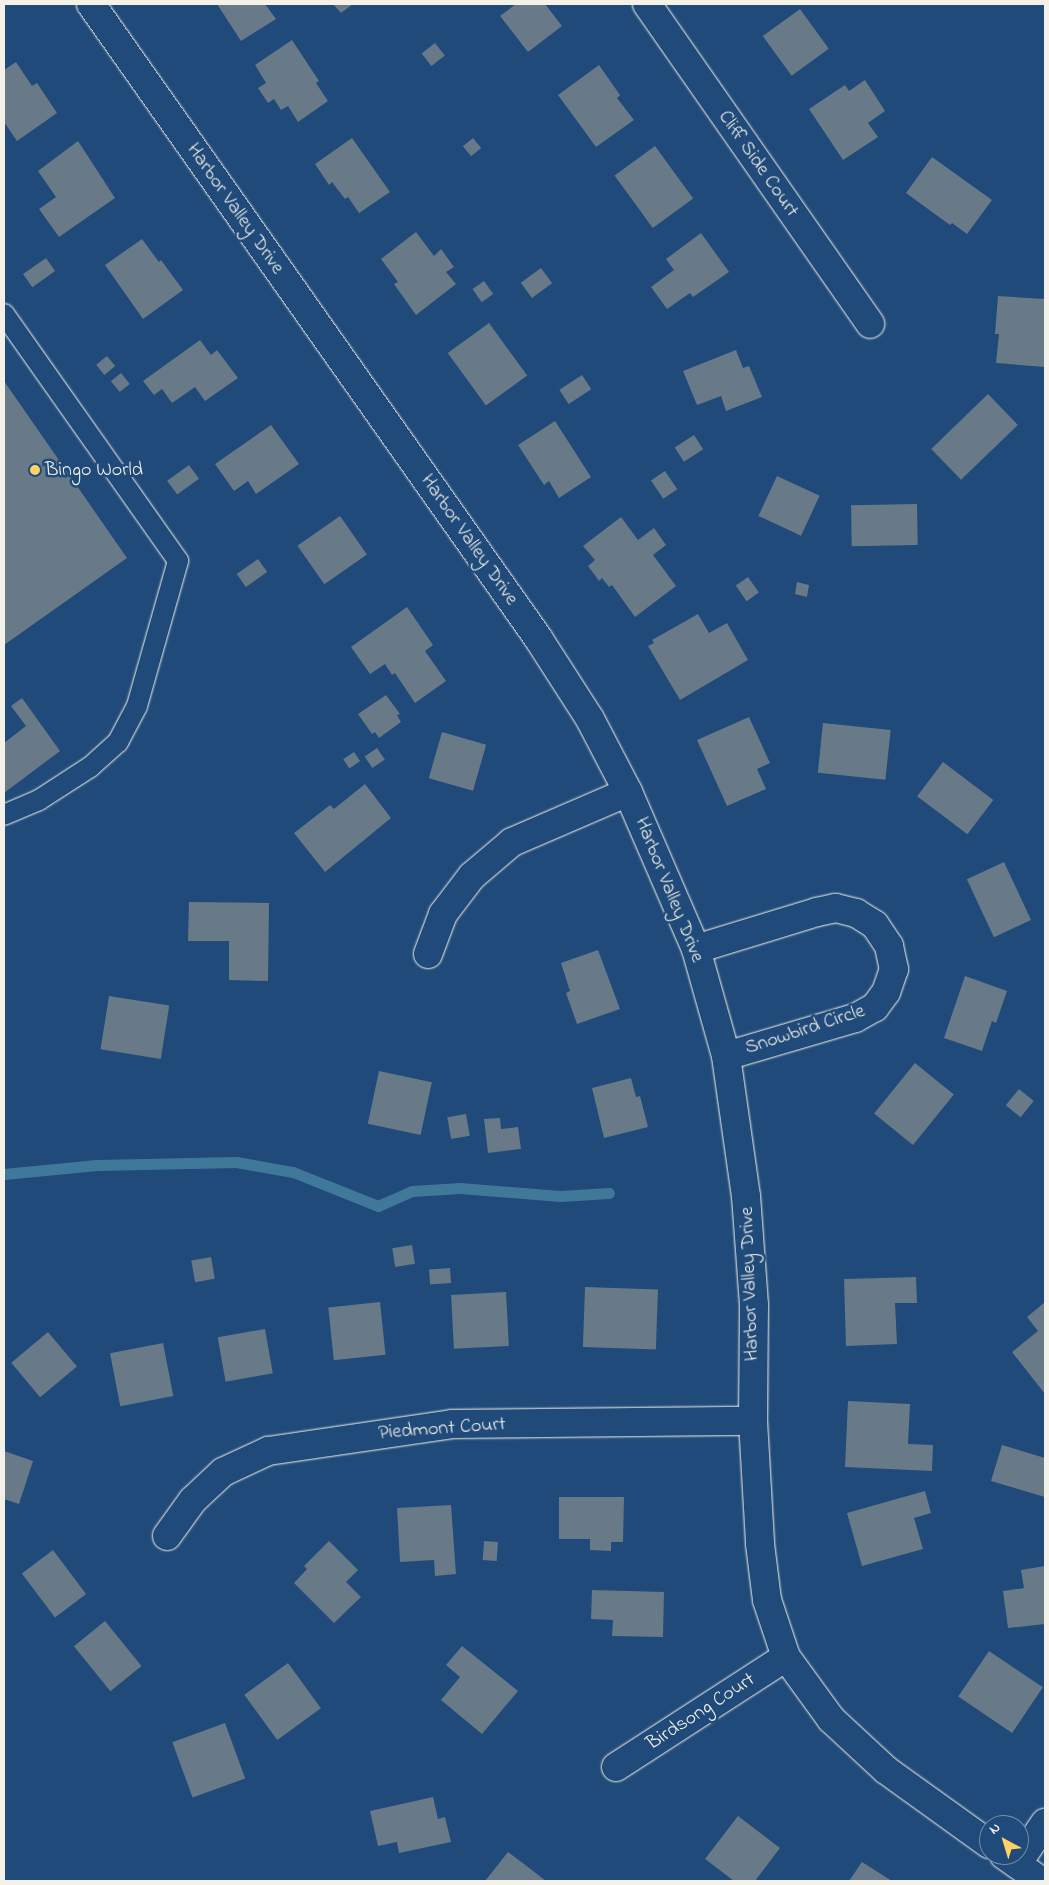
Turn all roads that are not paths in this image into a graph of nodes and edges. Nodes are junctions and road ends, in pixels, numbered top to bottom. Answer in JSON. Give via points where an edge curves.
{"nodes":[{"id":1,"x":91,"y":4,"type":"edge"},
{"id":2,"x":647,"y":4,"type":"edge"},
{"id":3,"x":4,"y":314,"type":"edge"},
{"id":4,"x":870,"y":324,"type":"dead end"},
{"id":5,"x":628,"y":792,"type":"junction"},
{"id":6,"x":4,"y":815,"type":"edge"},
{"id":7,"x":696,"y":949,"type":"junction"},
{"id":8,"x":428,"y":954,"type":"dead end"},
{"id":9,"x":726,"y":1056,"type":"junction"},
{"id":10,"x":753,"y":1421,"type":"junction"},
{"id":11,"x":167,"y":1536,"type":"dead end"},
{"id":12,"x":786,"y":1657,"type":"junction"},
{"id":13,"x":616,"y":1767,"type":"dead end"},
{"id":14,"x":1045,"y":1823,"type":"edge"},
{"id":15,"x":979,"y":1837,"type":"edge"},
{"id":16,"x":1029,"y":1840,"type":"edge"},
{"id":17,"x":1017,"y":1865,"type":"edge"},
{"id":18,"x":1041,"y":1881,"type":"edge"}],
"edges":[{"from":1,"to":5,"type":"street","name":"Harbor Valley Drive","via":[[538,638],[590,719]]},
{"from":2,"to":4,"type":"street","name":"Cliff Side Court"},
{"from":3,"to":6,"type":"lane","via":[[178,561],[137,706],[118,742],[90,767],[38,800]]},
{"from":5,"to":7,"type":"street","name":"Harbor Valley Drive"},
{"from":5,"to":8,"type":"street","via":[[512,842],[472,876],[443,914]]},
{"from":7,"to":9,"type":"street","name":"Harbor Valley Drive"},
{"from":7,"to":9,"type":"street","name":"Snowbird Circle","via":[[836,908],[856,913],[875,926],[889,946],[894,969],[886,992],[875,1007],[855,1018]]},
{"from":9,"to":10,"type":"street","name":"Harbor Valley Drive","via":[[748,1216],[754,1305]]},
{"from":10,"to":11,"type":"street","name":"Piedmont Court","via":[[452,1424],[268,1451],[223,1472],[193,1500]]},
{"from":10,"to":12,"type":"street","name":"Harbor Valley Drive","via":[[760,1544],[767,1600]]},
{"from":12,"to":13,"type":"street","name":"Birdsong Court"},
{"from":12,"to":15,"type":"street","name":"Harbor Valley Drive","via":[[831,1718],[865,1751],[886,1770]]},
{"from":14,"to":16,"type":"street"},
{"from":17,"to":18,"type":"street"}]}
